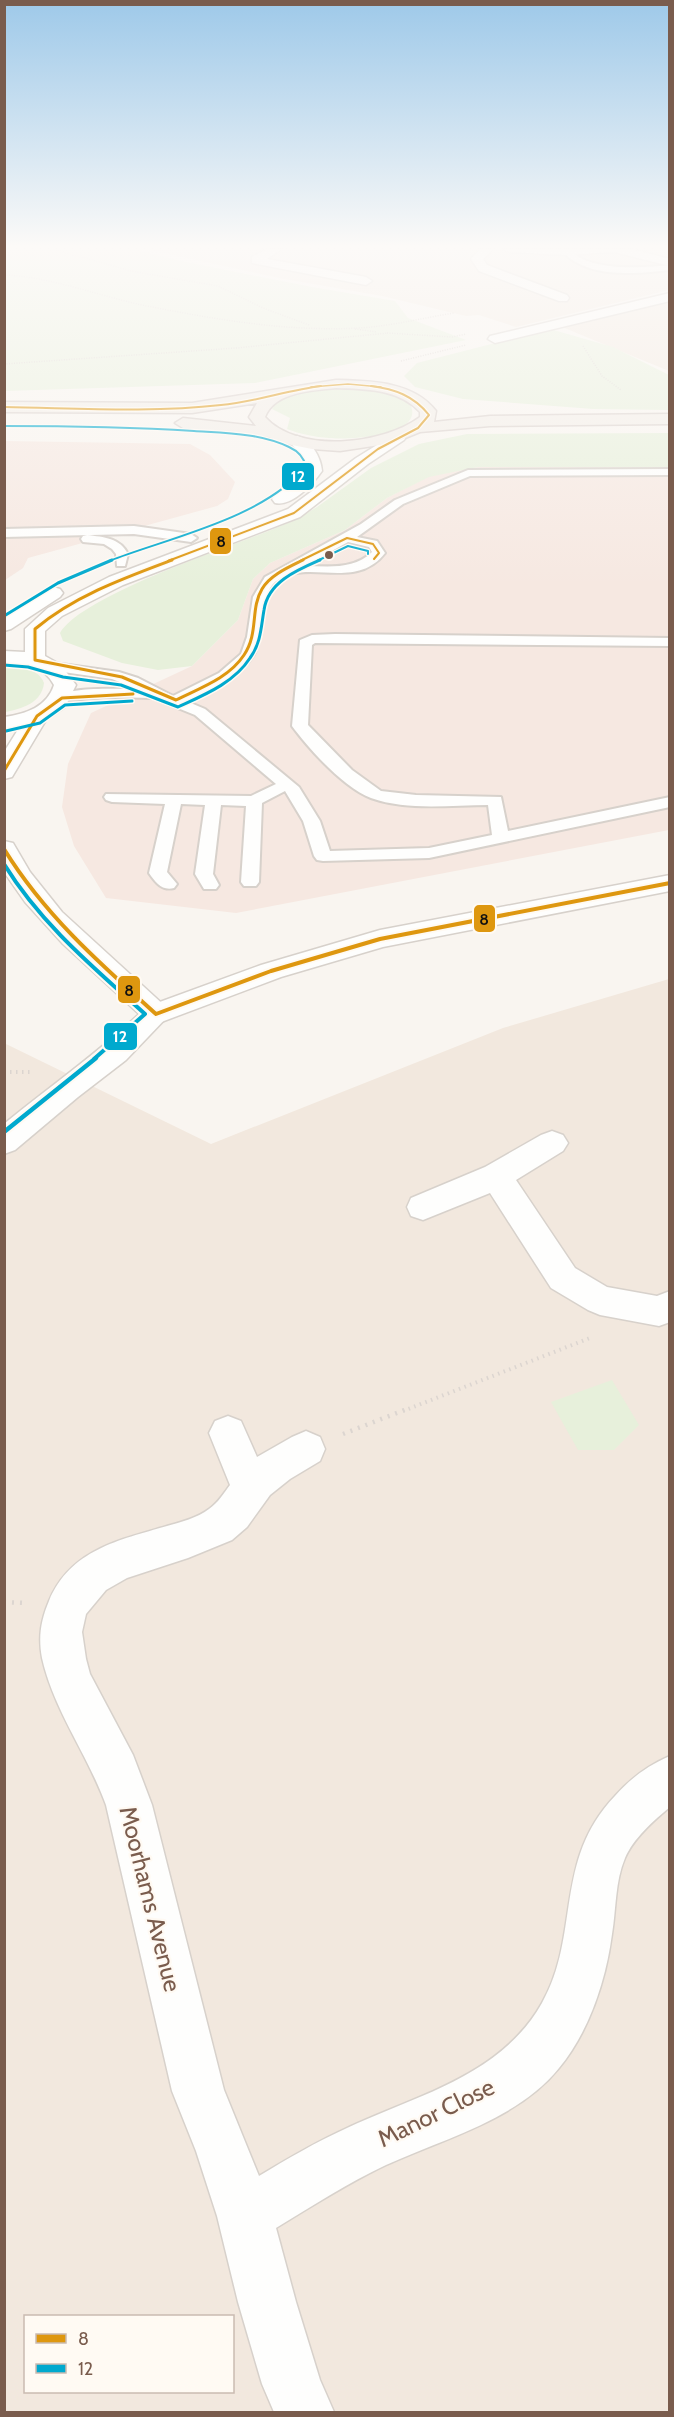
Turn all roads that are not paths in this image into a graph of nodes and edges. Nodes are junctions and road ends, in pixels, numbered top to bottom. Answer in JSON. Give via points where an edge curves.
{"nodes":[{"id":1,"x":401,"y":393,"type":"junction"},
{"id":2,"x":276,"y":396,"type":"junction"},
{"id":3,"x":445,"y":402,"type":"dead end"},
{"id":4,"x":4,"y":407,"type":"edge"},
{"id":5,"x":476,"y":407,"type":"dead end"},
{"id":6,"x":4,"y":418,"type":"edge"},
{"id":7,"x":594,"y":418,"type":"junction"},
{"id":8,"x":669,"y":419,"type":"edge"},
{"id":9,"x":418,"y":428,"type":"junction"},
{"id":10,"x":270,"y":432,"type":"junction"},
{"id":11,"x":398,"y":437,"type":"junction"},
{"id":12,"x":297,"y":441,"type":"junction"},
{"id":13,"x":669,"y":472,"type":"edge"},
{"id":14,"x":4,"y":533,"type":"edge"},
{"id":15,"x":54,"y":533,"type":"junction"},
{"id":16,"x":191,"y":538,"type":"junction"},
{"id":17,"x":347,"y":538,"type":"junction"},
{"id":18,"x":121,"y":563,"type":"junction"},
{"id":19,"x":283,"y":573,"type":"junction"},
{"id":20,"x":4,"y":625,"type":"edge"},
{"id":21,"x":669,"y":642,"type":"edge"},
{"id":22,"x":4,"y":657,"type":"edge"},
{"id":23,"x":44,"y":664,"type":"junction"},
{"id":24,"x":156,"y":694,"type":"junction"},
{"id":25,"x":62,"y":698,"type":"junction"},
{"id":26,"x":176,"y":700,"type":"junction"},
{"id":27,"x":37,"y":716,"type":"junction"},
{"id":28,"x":4,"y":724,"type":"edge"},
{"id":29,"x":4,"y":772,"type":"edge"},
{"id":30,"x":287,"y":784,"type":"junction"},
{"id":31,"x":112,"y":797,"type":"dead end"},
{"id":32,"x":174,"y":799,"type":"junction"},
{"id":33,"x":214,"y":800,"type":"junction"},
{"id":34,"x":254,"y":801,"type":"junction"},
{"id":35,"x":669,"y":802,"type":"edge"},
{"id":36,"x":501,"y":838,"type":"junction"},
{"id":37,"x":4,"y":848,"type":"edge"},
{"id":38,"x":250,"y":882,"type":"dead end"},
{"id":39,"x":669,"y":883,"type":"edge"},
{"id":40,"x":168,"y":884,"type":"dead end"},
{"id":41,"x":210,"y":885,"type":"dead end"},
{"id":42,"x":156,"y":1014,"type":"junction"},
{"id":43,"x":4,"y":1142,"type":"edge"},
{"id":44,"x":552,"y":1143,"type":"dead end"},
{"id":45,"x":496,"y":1176,"type":"junction"},
{"id":46,"x":423,"y":1207,"type":"dead end"},
{"id":47,"x":669,"y":1306,"type":"edge"},
{"id":48,"x":228,"y":1433,"type":"dead end"},
{"id":49,"x":306,"y":1449,"type":"road end"},
{"id":50,"x":251,"y":1488,"type":"junction"},
{"id":51,"x":669,"y":1779,"type":"edge"},
{"id":52,"x":245,"y":2216,"type":"junction"},
{"id":53,"x":304,"y":2412,"type":"edge"}],
"edges":[{"from":1,"to":2,"type":"main road","via":[[336,384]]},
{"from":1,"to":3,"type":"main road"},
{"from":1,"to":9,"type":"main road","via":[[428,411],[428,419]]},
{"from":2,"to":4,"type":"main road","via":[[192,408]]},
{"from":2,"to":10,"type":"main road","via":[[257,412],[259,422]]},
{"from":5,"to":7,"type":"main road"},
{"from":6,"to":10,"type":"main road","via":[[148,420]]},
{"from":7,"to":8,"type":"main road"},
{"from":7,"to":9,"type":"main road"},
{"from":9,"to":11,"type":"main road"},
{"from":10,"to":12,"type":"main road"},
{"from":11,"to":12,"type":"main road","via":[[355,445]]},
{"from":11,"to":23,"type":"street","via":[[294,513],[116,581],[56,612],[35,629]]},
{"from":12,"to":16,"type":"street","via":[[315,466],[303,483],[261,510]]},
{"from":13,"to":17,"type":"lane","via":[[468,473],[399,502]]},
{"from":14,"to":15,"type":"lane"},
{"from":15,"to":16,"type":"lane","via":[[134,530]]},
{"from":15,"to":18,"type":"lane","via":[[112,544],[121,549]]},
{"from":16,"to":18,"type":"street"},
{"from":17,"to":19,"type":"lane"},
{"from":17,"to":19,"type":"lane","via":[[373,544],[379,553],[364,565],[348,569],[299,569]]},
{"from":18,"to":20,"type":"street","via":[[56,591]]},
{"from":19,"to":26,"type":"lane","via":[[270,580],[260,594],[247,655]]},
{"from":21,"to":36,"type":"lane","via":[[351,638],[312,639],[305,643],[300,726],[310,738],[374,794],[392,798],[495,800]]},
{"from":22,"to":23,"type":"street"},
{"from":23,"to":24,"type":"lane","via":[[114,675]]},
{"from":23,"to":25,"type":"street","via":[[65,685]]},
{"from":24,"to":25,"type":"lane","via":[[106,693]]},
{"from":24,"to":26,"type":"lane"},
{"from":25,"to":27,"type":"street"},
{"from":26,"to":30,"type":"lane","via":[[200,712]]},
{"from":27,"to":28,"type":"street"},
{"from":27,"to":29,"type":"street"},
{"from":30,"to":34,"type":"lane"},
{"from":30,"to":36,"type":"lane","via":[[319,833],[322,856],[429,853]]},
{"from":31,"to":32,"type":"lane"},
{"from":32,"to":33,"type":"lane"},
{"from":32,"to":40,"type":"lane","via":[[158,873]]},
{"from":33,"to":34,"type":"lane"},
{"from":33,"to":41,"type":"lane","via":[[204,874]]},
{"from":34,"to":38,"type":"lane"},
{"from":35,"to":36,"type":"lane"},
{"from":37,"to":42,"type":"street","via":[[22,882],[65,933]]},
{"from":39,"to":42,"type":"street","via":[[380,939],[271,971]]},
{"from":42,"to":43,"type":"street","via":[[116,1053]]},
{"from":44,"to":45,"type":"street"},
{"from":45,"to":46,"type":"street"},
{"from":45,"to":47,"type":"street","via":[[563,1278],[600,1300],[659,1311]]},
{"from":48,"to":50,"type":"street"},
{"from":49,"to":50,"type":"street","name":"Moorhams Avenue","via":[[274,1467]]},
{"from":50,"to":52,"type":"street","name":"Moorhams Avenue","via":[[222,1524],[189,1540],[96,1571],[67,1605],[60,1641],[70,1675],[117,1771],[129,1805],[198,2091]]},
{"from":51,"to":52,"type":"street","name":"Manor Close","via":[[626,1817],[609,1841],[595,1884],[582,1964],[559,2024],[542,2048],[486,2093],[339,2160]]},
{"from":52,"to":53,"type":"street","name":"Moorhams Avenue","via":[[267,2302]]}]}
